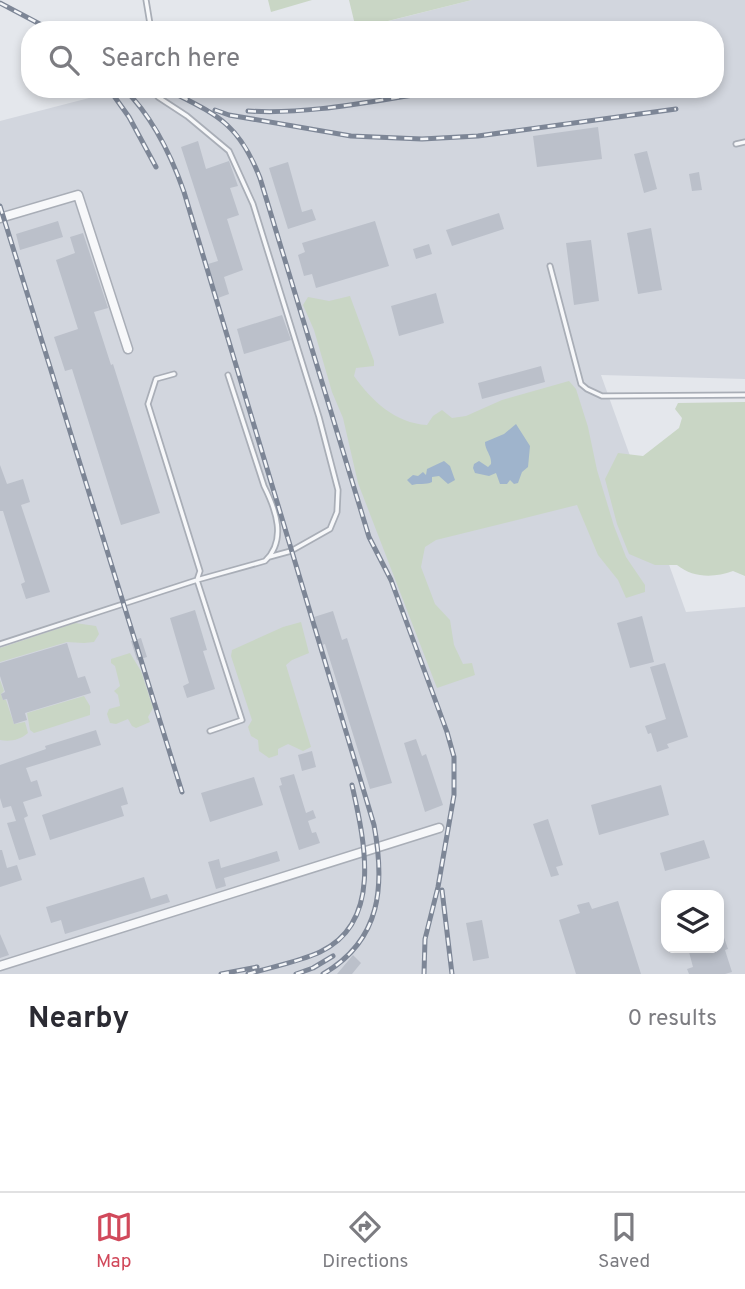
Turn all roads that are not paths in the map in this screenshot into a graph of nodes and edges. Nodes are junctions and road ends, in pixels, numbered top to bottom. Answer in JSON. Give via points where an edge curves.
{"nodes":[{"id":1,"x":146,"y":0,"type":"edge"},
{"id":2,"x":150,"y":21,"type":"edge"},
{"id":3,"x":160,"y":98,"type":"edge"},
{"id":4,"x":745,"y":142,"type":"edge"},
{"id":5,"x":736,"y":144,"type":"dead end"},
{"id":6,"x":0,"y":218,"type":"edge"},
{"id":7,"x":550,"y":266,"type":"dead end"},
{"id":8,"x":128,"y":349,"type":"dead end"},
{"id":9,"x":174,"y":374,"type":"dead end"},
{"id":10,"x":228,"y":375,"type":"dead end"},
{"id":11,"x":745,"y":395,"type":"edge"},
{"id":12,"x":269,"y":557,"type":"junction"},
{"id":13,"x":197,"y":580,"type":"junction"},
{"id":14,"x":0,"y":644,"type":"edge"},
{"id":15,"x":211,"y":730,"type":"dead end"},
{"id":16,"x":439,"y":828,"type":"dead end"},
{"id":17,"x":0,"y":966,"type":"edge"}],
"edges":[{"from":1,"to":2,"type":"lane"},
{"from":3,"to":12,"type":"lane","via":[[229,151],[253,205],[338,489],[337,512],[330,529],[291,551]]},
{"from":4,"to":5,"type":"lane"},
{"from":6,"to":8,"type":"street","via":[[78,195]]},
{"from":7,"to":11,"type":"lane","via":[[581,384],[587,390],[624,397]]},
{"from":9,"to":13,"type":"lane","via":[[156,379],[148,404],[200,571]]},
{"from":10,"to":12,"type":"lane","via":[[277,520],[278,536]]},
{"from":12,"to":13,"type":"lane"},
{"from":13,"to":14,"type":"lane"},
{"from":13,"to":15,"type":"lane","via":[[242,720]]},
{"from":16,"to":17,"type":"street"}]}
